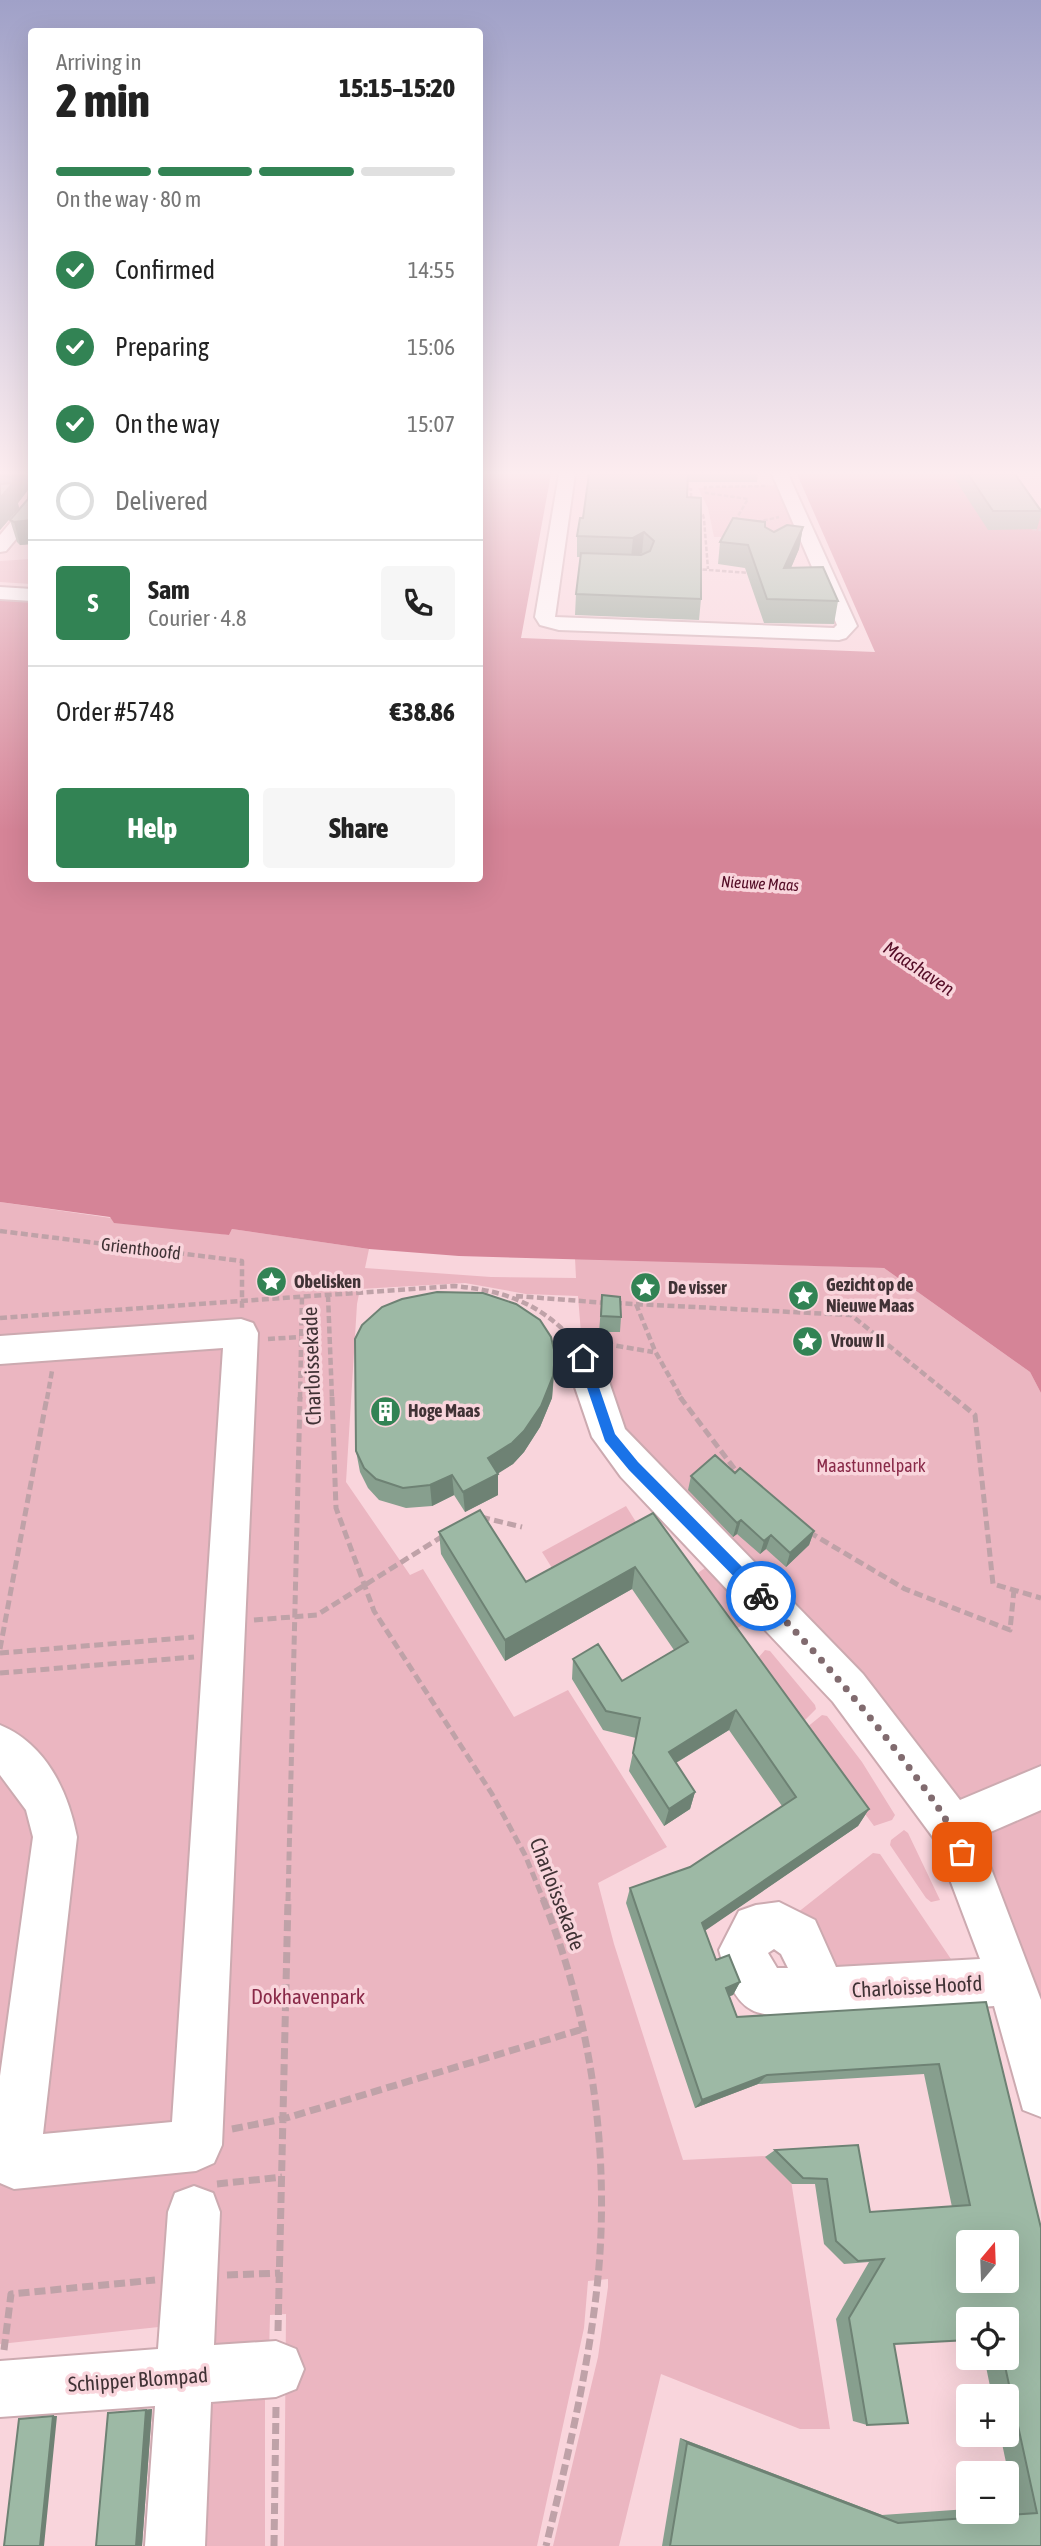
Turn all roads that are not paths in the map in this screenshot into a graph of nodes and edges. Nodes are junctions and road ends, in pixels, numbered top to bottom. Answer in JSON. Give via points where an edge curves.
{"nodes":[{"id":1,"x":0,"y":593,"type":"edge"},
{"id":2,"x":549,"y":593,"type":"edge"},
{"id":3,"x":829,"y":593,"type":"edge"},
{"id":4,"x":28,"y":595,"type":"edge"},
{"id":5,"x":585,"y":1345,"type":"road end"},
{"id":6,"x":0,"y":1350,"type":"edge"},
{"id":7,"x":0,"y":1747,"type":"edge"},
{"id":8,"x":1041,"y":1783,"type":"edge"},
{"id":9,"x":952,"y":1826,"type":"junction"},
{"id":10,"x":1012,"y":1981,"type":"junction"},
{"id":11,"x":823,"y":1992,"type":"dead end"},
{"id":12,"x":1041,"y":2092,"type":"edge"},
{"id":13,"x":215,"y":2197,"type":"road end"},
{"id":14,"x":276,"y":2369,"type":"road end"},
{"id":15,"x":2,"y":2372,"type":"edge"},
{"id":16,"x":184,"y":2377,"type":"junction"},
{"id":17,"x":175,"y":2546,"type":"edge"}],
"edges":[{"from":1,"to":4,"type":"street"},
{"from":2,"to":3,"type":"street","via":[[545,617],[559,625],[834,635],[847,626]]},
{"from":5,"to":9,"type":"street","name":"Charloisse Hoofd","via":[[610,1437],[848,1688]]},
{"from":6,"to":7,"type":"street","via":[[250,1324],[236,1636],[196,2145],[14,2163],[55,1837],[52,1814],[35,1780]]},
{"from":8,"to":9,"type":"street","via":[[1017,1800]]},
{"from":9,"to":10,"type":"street","name":"Charloisse Hoofd"},
{"from":10,"to":11,"type":"street","name":"Charloisse Hoofd"},
{"from":10,"to":12,"type":"street","name":"Charloisse Hoofd"},
{"from":13,"to":16,"type":"street","via":[[190,2277]]},
{"from":14,"to":16,"type":"street","name":"Schipper Blompad"},
{"from":15,"to":16,"type":"street","name":"Schipper Blompad"},
{"from":16,"to":17,"type":"street"}]}
